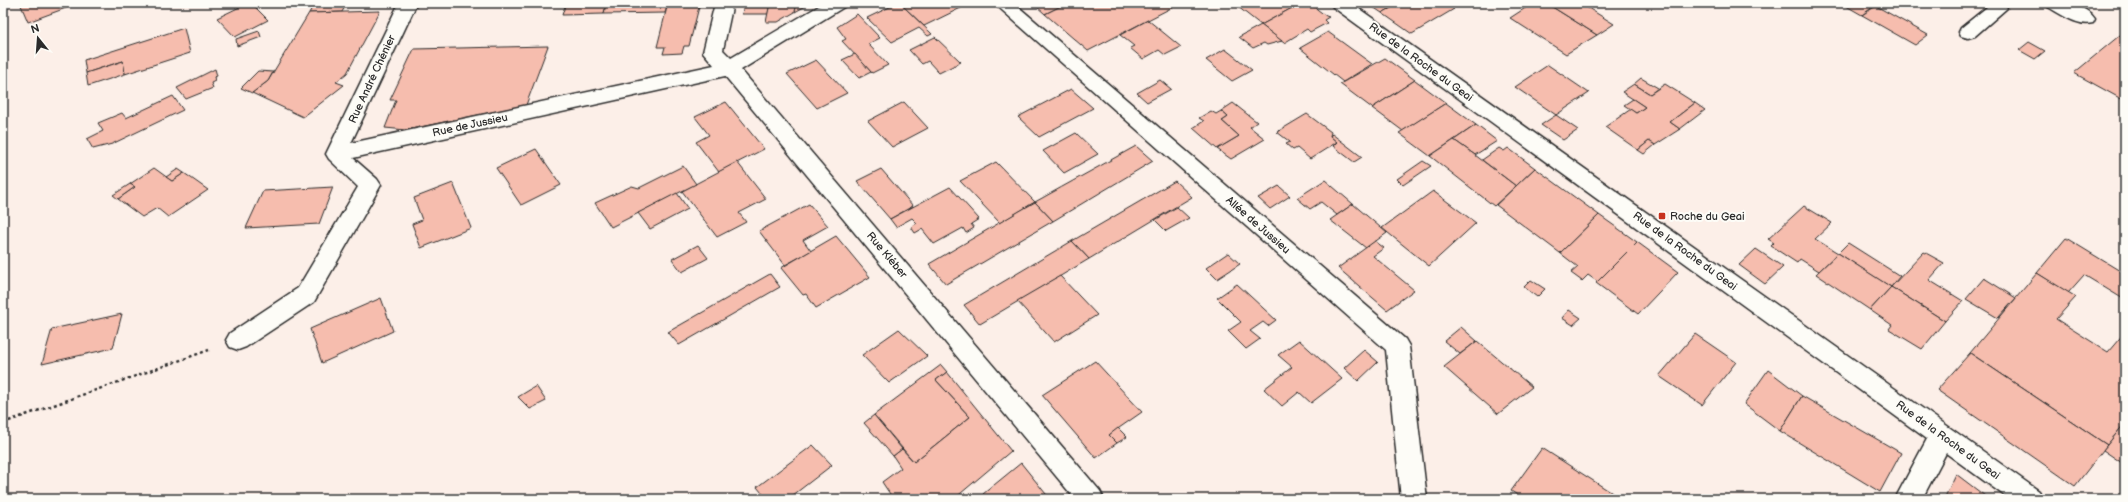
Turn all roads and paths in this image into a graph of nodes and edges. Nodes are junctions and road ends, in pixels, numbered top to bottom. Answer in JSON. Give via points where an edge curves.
{"nodes":[{"id":1,"x":408,"y":3,"type":"edge"},
{"id":2,"x":724,"y":3,"type":"edge"},
{"id":3,"x":838,"y":3,"type":"edge"},
{"id":4,"x":1002,"y":3,"type":"edge"},
{"id":5,"x":1339,"y":3,"type":"edge"},
{"id":6,"x":1993,"y":3,"type":"edge"},
{"id":7,"x":2054,"y":3,"type":"edge"},
{"id":8,"x":2086,"y":19,"type":"dead end"},
{"id":9,"x":1968,"y":32,"type":"dead end"},
{"id":10,"x":729,"y":68,"type":"junction"},
{"id":11,"x":336,"y":154,"type":"junction"},
{"id":12,"x":238,"y":340,"type":"joint"},
{"id":13,"x":3,"y":423,"type":"edge"},
{"id":14,"x":1942,"y":436,"type":"junction"},
{"id":15,"x":1092,"y":499,"type":"edge"},
{"id":16,"x":1414,"y":499,"type":"edge"},
{"id":17,"x":1908,"y":499,"type":"edge"},
{"id":18,"x":2030,"y":499,"type":"edge"}],
"edges":[{"from":1,"to":11,"type":"street","name":"Rue André Chénier"},
{"from":2,"to":10,"type":"street","name":"Rue Kléber","via":[[712,52]]},
{"from":3,"to":10,"type":"street","name":"Rue de Jussieu"},
{"from":4,"to":16,"type":"street","name":"Allée de Jussieu","via":[[1398,346]]},
{"from":5,"to":14,"type":"street","name":"Rue de la Roche du Geai"},
{"from":6,"to":9,"type":"street","via":[[1998,8]]},
{"from":7,"to":8,"type":"street"},
{"from":10,"to":11,"type":"street","name":"Rue de Jussieu"},
{"from":10,"to":15,"type":"street","name":"Rue Kléber"},
{"from":11,"to":12,"type":"street","via":[[370,185],[306,296]]},
{"from":12,"to":13,"type":"path"},
{"from":14,"to":17,"type":"street"},
{"from":14,"to":18,"type":"street","name":"Rue de la Roche du Geai"}]}
